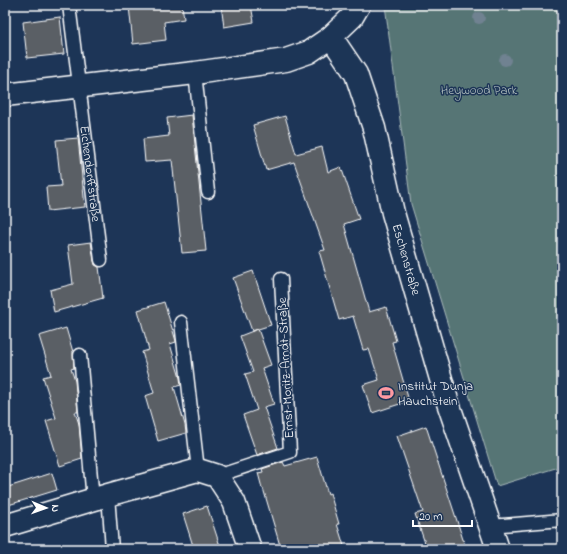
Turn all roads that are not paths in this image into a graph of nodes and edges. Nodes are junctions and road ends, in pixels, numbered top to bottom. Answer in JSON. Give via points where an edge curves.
{"nodes":[{"id":1,"x":70,"y":5,"type":"edge"},
{"id":2,"x":359,"y":5,"type":"edge"},
{"id":3,"x":331,"y":37,"type":"junction"},
{"id":4,"x":195,"y":72,"type":"junction"},
{"id":5,"x":79,"y":87,"type":"junction"},
{"id":6,"x":5,"y":95,"type":"edge"},
{"id":7,"x":208,"y":192,"type":"dead end"},
{"id":8,"x":101,"y":260,"type":"dead end"},
{"id":9,"x":281,"y":279,"type":"dead end"},
{"id":10,"x":181,"y":322,"type":"dead end"},
{"id":11,"x":80,"y":355,"type":"dead end"},
{"id":12,"x":208,"y":473,"type":"junction"},
{"id":13,"x":100,"y":498,"type":"junction"},
{"id":14,"x":562,"y":520,"type":"edge"},
{"id":15,"x":5,"y":526,"type":"edge"},
{"id":16,"x":490,"y":526,"type":"junction"},
{"id":17,"x":112,"y":549,"type":"edge"},
{"id":18,"x":250,"y":549,"type":"edge"},
{"id":19,"x":498,"y":549,"type":"edge"}],
"edges":[{"from":1,"to":5,"type":"lane","name":"Eichendorffstraße"},
{"from":2,"to":3,"type":"street","via":[[352,17]]},
{"from":3,"to":4,"type":"street","via":[[309,52],[286,60]]},
{"from":3,"to":16,"type":"street","name":"Eschenstraße","via":[[356,74],[374,128],[393,213],[447,400]]},
{"from":4,"to":5,"type":"street"},
{"from":4,"to":7,"type":"lane"},
{"from":5,"to":6,"type":"street"},
{"from":5,"to":8,"type":"lane","name":"Eichendorffstraße"},
{"from":9,"to":12,"type":"lane","name":"Ernst-Moritz-Arndt-Straße","via":[[290,452]]},
{"from":10,"to":12,"type":"lane"},
{"from":11,"to":13,"type":"lane"},
{"from":12,"to":13,"type":"street","name":"Ernst-Moritz-Arndt-Straße"},
{"from":12,"to":18,"type":"street","via":[[234,502]]},
{"from":13,"to":15,"type":"street","name":"Ernst-Moritz-Arndt-Straße"},
{"from":13,"to":17,"type":"lane"},
{"from":14,"to":16,"type":"lane"},
{"from":16,"to":19,"type":"street","name":"Eschenstraße"}]}
